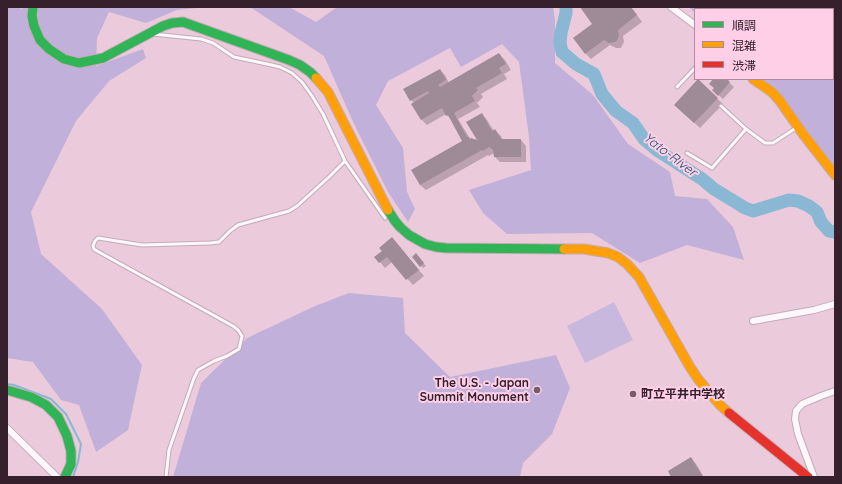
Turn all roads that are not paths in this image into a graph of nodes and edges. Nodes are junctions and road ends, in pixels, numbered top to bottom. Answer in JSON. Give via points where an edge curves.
{"nodes":[{"id":1,"x":33,"y":7,"type":"edge"},
{"id":2,"x":670,"y":7,"type":"edge"},
{"id":3,"x":694,"y":24,"type":"edge"},
{"id":4,"x":148,"y":34,"type":"junction"},
{"id":5,"x":694,"y":69,"type":"edge"},
{"id":6,"x":754,"y":80,"type":"edge"},
{"id":7,"x":677,"y":87,"type":"dead end"},
{"id":8,"x":721,"y":106,"type":"dead end"},
{"id":9,"x":798,"y":127,"type":"junction"},
{"id":10,"x":746,"y":129,"type":"junction"},
{"id":11,"x":688,"y":153,"type":"dead end"},
{"id":12,"x":345,"y":161,"type":"junction"},
{"id":13,"x":835,"y":175,"type":"edge"},
{"id":14,"x":385,"y":218,"type":"dead end"},
{"id":15,"x":835,"y":304,"type":"edge"},
{"id":16,"x":753,"y":321,"type":"dead end"},
{"id":17,"x":7,"y":390,"type":"edge"},
{"id":18,"x":835,"y":391,"type":"edge"},
{"id":19,"x":7,"y":428,"type":"edge"},
{"id":20,"x":53,"y":476,"type":"edge"},
{"id":21,"x":65,"y":477,"type":"edge"},
{"id":22,"x":166,"y":477,"type":"edge"},
{"id":23,"x":808,"y":477,"type":"edge"},
{"id":24,"x":814,"y":477,"type":"edge"}],
"edges":[{"from":1,"to":4,"type":"street","via":[[34,26],[40,40],[64,59],[79,63],[103,58]]},
{"from":2,"to":3,"type":"street"},
{"from":4,"to":12,"type":"lane","via":[[201,39],[213,43],[234,58],[280,67],[292,73],[302,82],[323,114]]},
{"from":4,"to":23,"type":"street","via":[[162,26],[183,22],[289,60],[310,72],[328,92],[391,215],[400,227],[418,241],[446,248],[584,249],[618,257],[639,277],[698,380],[720,405]]},
{"from":5,"to":7,"type":"lane"},
{"from":6,"to":9,"type":"street","via":[[772,92]]},
{"from":8,"to":10,"type":"lane"},
{"from":9,"to":10,"type":"lane","via":[[773,143],[765,143]]},
{"from":9,"to":13,"type":"street"},
{"from":10,"to":11,"type":"lane","via":[[712,168]]},
{"from":12,"to":14,"type":"lane"},
{"from":12,"to":22,"type":"lane","via":[[297,206],[289,211],[238,225],[219,242],[142,245],[98,238],[95,241],[93,246],[97,251],[233,326],[242,336],[240,349],[198,370],[170,450]]},
{"from":15,"to":16,"type":"street"},
{"from":17,"to":21,"type":"street","via":[[41,402],[58,417],[71,451],[71,464]]},
{"from":18,"to":24,"type":"street","via":[[802,404],[796,411],[798,434]]},
{"from":19,"to":20,"type":"street"}]}
